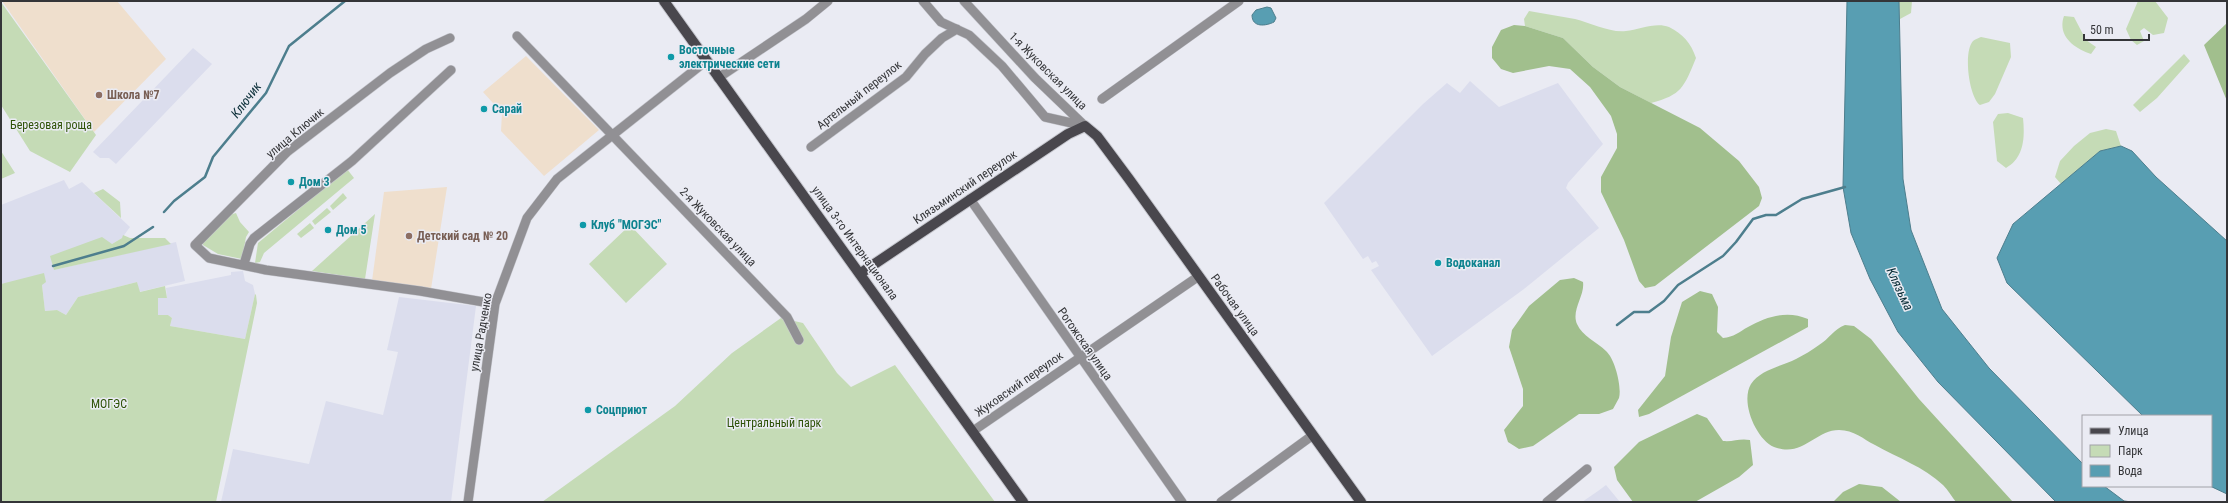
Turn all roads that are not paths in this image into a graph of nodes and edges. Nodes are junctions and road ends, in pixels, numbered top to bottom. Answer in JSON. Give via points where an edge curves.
{"nodes":[{"id":1,"x":664,"y":1,"type":"edge"},
{"id":2,"x":828,"y":1,"type":"edge"},
{"id":3,"x":923,"y":1,"type":"edge"},
{"id":4,"x":964,"y":1,"type":"edge"},
{"id":5,"x":1239,"y":1,"type":"edge"},
{"id":6,"x":957,"y":29,"type":"junction"},
{"id":7,"x":517,"y":36,"type":"dead end"},
{"id":8,"x":450,"y":38,"type":"dead end"},
{"id":9,"x":706,"y":61,"type":"junction"},
{"id":10,"x":451,"y":70,"type":"dead end"},
{"id":11,"x":718,"y":78,"type":"junction"},
{"id":12,"x":1102,"y":99,"type":"dead end"},
{"id":13,"x":1085,"y":126,"type":"junction"},
{"id":14,"x":612,"y":135,"type":"junction"},
{"id":15,"x":811,"y":147,"type":"dead end"},
{"id":16,"x":970,"y":199,"type":"junction"},
{"id":17,"x":244,"y":264,"type":"junction"},
{"id":18,"x":861,"y":273,"type":"junction"},
{"id":19,"x":1199,"y":276,"type":"junction"},
{"id":20,"x":496,"y":304,"type":"junction"},
{"id":21,"x":799,"y":340,"type":"dead end"},
{"id":22,"x":1079,"y":357,"type":"junction"},
{"id":23,"x":973,"y":431,"type":"junction"},
{"id":24,"x":1313,"y":435,"type":"junction"},
{"id":25,"x":1587,"y":469,"type":"dead end"},
{"id":26,"x":468,"y":502,"type":"edge"},
{"id":27,"x":1023,"y":502,"type":"edge"},
{"id":28,"x":1182,"y":502,"type":"edge"},
{"id":29,"x":1221,"y":502,"type":"edge"},
{"id":30,"x":1361,"y":502,"type":"edge"},
{"id":31,"x":1548,"y":502,"type":"edge"}],
"edges":[{"from":1,"to":9,"type":"main road","name":"улица 3-го Интернационала"},
{"from":2,"to":11,"type":"street","via":[[806,19]]},
{"from":3,"to":6,"type":"street","name":"1-я Жуковская улица","via":[[941,22]]},
{"from":4,"to":13,"type":"street","name":"1-я Жуковская улица","via":[[1035,78]]},
{"from":5,"to":12,"type":"street"},
{"from":6,"to":13,"type":"street","name":"1-я Жуковская улица","via":[[969,35],[1002,66],[1045,118]]},
{"from":6,"to":15,"type":"street","name":"Артельный переулок","via":[[942,38],[906,76]]},
{"from":7,"to":14,"type":"street","name":"2-я Жуковская улица"},
{"from":8,"to":17,"type":"street","name":"улица Ключик","via":[[426,49],[390,73],[286,152],[194,245],[209,258]]},
{"from":9,"to":11,"type":"main road","name":"улица 3-го Интернационала"},
{"from":9,"to":14,"type":"street","name":"улица Радченко"},
{"from":10,"to":17,"type":"street","via":[[352,161],[254,238]]},
{"from":11,"to":18,"type":"main road","name":"улица 3-го Интернационала"},
{"from":13,"to":16,"type":"main road","name":"Клязьминский переулок","via":[[1068,134]]},
{"from":13,"to":19,"type":"main road","name":"Рабочая улица","via":[[1097,136]]},
{"from":14,"to":20,"type":"street","name":"улица Радченко","via":[[557,180],[527,218]]},
{"from":14,"to":21,"type":"street","name":"2-я Жуковская улица","via":[[787,317]]},
{"from":16,"to":18,"type":"main road","name":"Клязьминский переулок"},
{"from":16,"to":22,"type":"street","name":"Рогожская улица"},
{"from":17,"to":20,"type":"street","name":"улица Ключик","via":[[266,270]]},
{"from":18,"to":23,"type":"main road","name":"улица 3-го Интернационала"},
{"from":19,"to":22,"type":"street","name":"Жуковский переулок"},
{"from":19,"to":24,"type":"main road","name":"Рабочая улица"},
{"from":20,"to":26,"type":"street","name":"улица Радченко"},
{"from":22,"to":23,"type":"street","name":"Жуковский переулок"},
{"from":22,"to":28,"type":"street","name":"Рогожская улица"},
{"from":23,"to":27,"type":"main road","name":"улица 3-го Интернационала"},
{"from":24,"to":29,"type":"street"},
{"from":24,"to":30,"type":"main road","name":"Рабочая улица"},
{"from":25,"to":31,"type":"street"}]}
